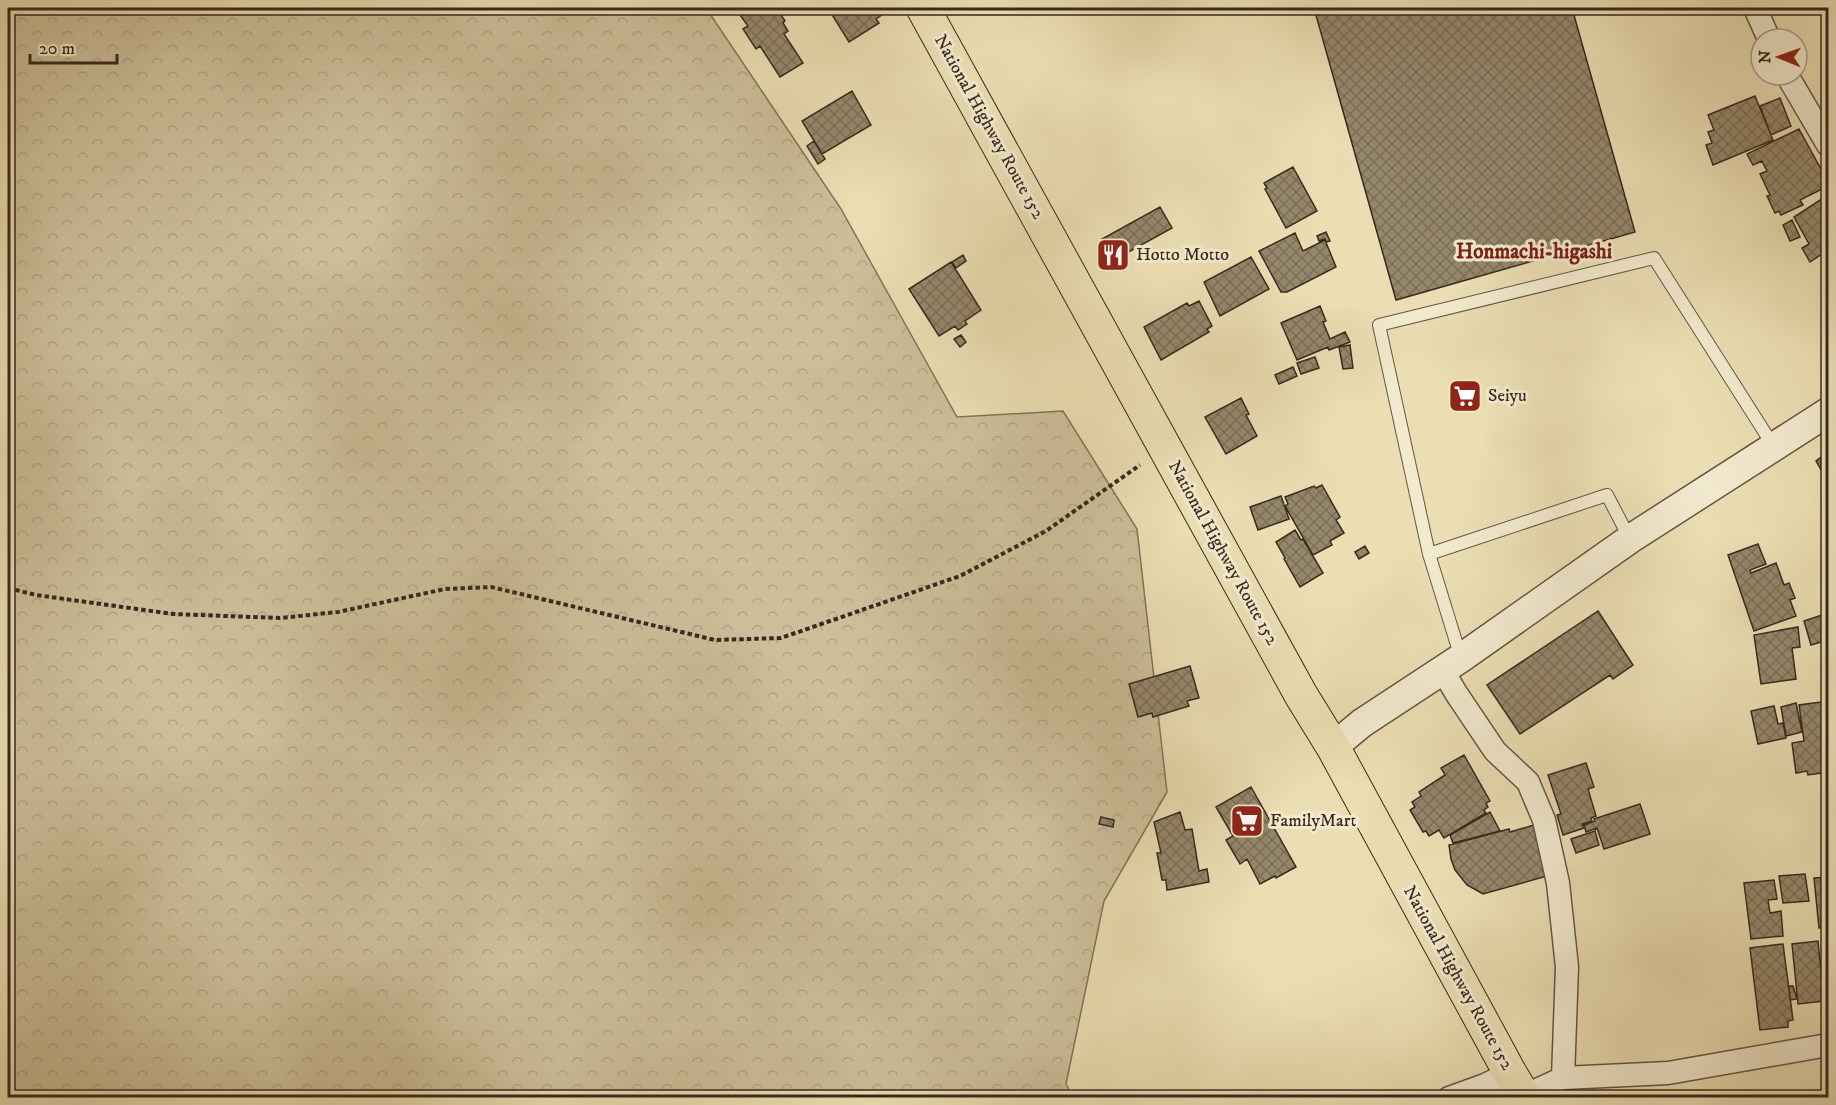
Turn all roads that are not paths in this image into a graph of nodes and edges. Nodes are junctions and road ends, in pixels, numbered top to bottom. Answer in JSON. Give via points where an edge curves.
{"nodes":[{"id":1,"x":923,"y":8,"type":"edge"},
{"id":2,"x":1755,"y":8,"type":"edge"},
{"id":3,"x":1763,"y":27,"type":"edge"},
{"id":4,"x":1794,"y":87,"type":"edge"},
{"id":5,"x":1828,"y":145,"type":"edge"},
{"id":6,"x":1828,"y":412,"type":"edge"},
{"id":7,"x":1774,"y":447,"type":"junction"},
{"id":8,"x":1630,"y":539,"type":"junction"},
{"id":9,"x":1429,"y":554,"type":"junction"},
{"id":10,"x":1451,"y":663,"type":"junction"},
{"id":11,"x":1333,"y":747,"type":"junction"},
{"id":12,"x":1828,"y":1045,"type":"edge"},
{"id":13,"x":1563,"y":1078,"type":"junction"},
{"id":14,"x":1520,"y":1089,"type":"edge"},
{"id":15,"x":1449,"y":1098,"type":"edge"}],
"edges":[{"from":1,"to":11,"type":"highway","name":"National Highway Route 152"},
{"from":2,"to":3,"type":"street"},
{"from":4,"to":5,"type":"street"},
{"from":6,"to":7,"type":"street"},
{"from":7,"to":8,"type":"street"},
{"from":7,"to":9,"type":"lane","via":[[1654,258],[1378,325]]},
{"from":8,"to":9,"type":"lane","via":[[1606,495]]},
{"from":8,"to":10,"type":"street"},
{"from":9,"to":10,"type":"lane"},
{"from":10,"to":11,"type":"street"},
{"from":10,"to":13,"type":"street","via":[[1456,693],[1495,751],[1528,782],[1545,820],[1558,883],[1567,967]]},
{"from":11,"to":14,"type":"highway","name":"National Highway Route 152"},
{"from":12,"to":13,"type":"street","via":[[1668,1073]]},
{"from":13,"to":14,"type":"street"},
{"from":14,"to":15,"type":"street","via":[[1485,1085]]}]}
